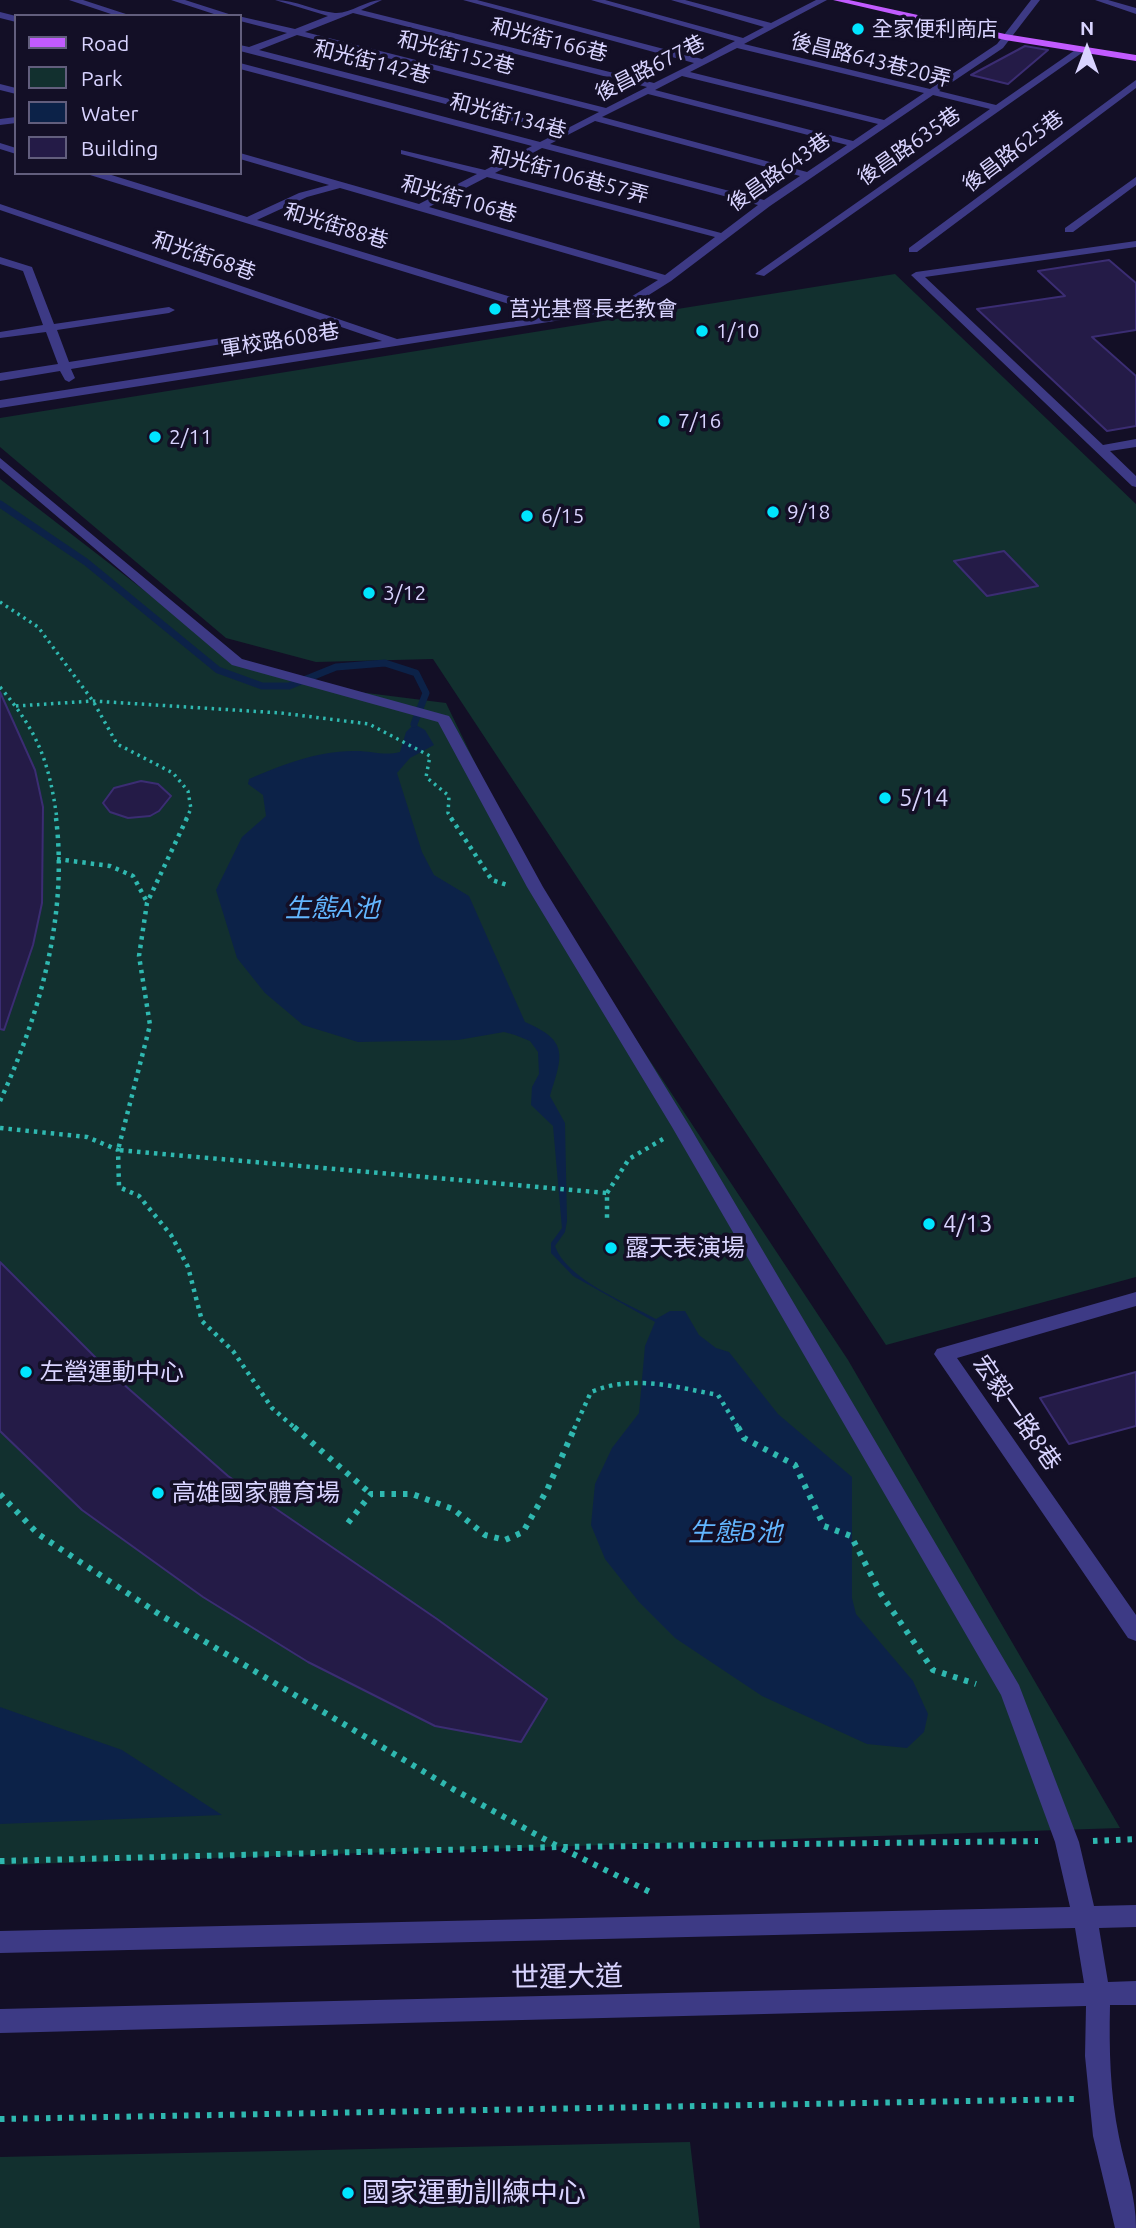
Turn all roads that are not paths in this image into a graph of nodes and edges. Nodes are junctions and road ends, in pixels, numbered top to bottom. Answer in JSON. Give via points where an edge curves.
{"nodes":[{"id":1,"x":73,"y":0,"type":"edge"},
{"id":2,"x":175,"y":0,"type":"edge"},
{"id":3,"x":279,"y":0,"type":"edge"},
{"id":4,"x":374,"y":0,"type":"edge"},
{"id":5,"x":467,"y":0,"type":"edge"},
{"id":6,"x":595,"y":0,"type":"edge"},
{"id":7,"x":675,"y":0,"type":"edge"},
{"id":8,"x":823,"y":0,"type":"edge"},
{"id":9,"x":837,"y":0,"type":"edge"},
{"id":10,"x":1037,"y":0,"type":"edge"},
{"id":11,"x":1100,"y":0,"type":"edge"},
{"id":12,"x":1116,"y":2,"type":"edge"},
{"id":13,"x":352,"y":10,"type":"junction"},
{"id":14,"x":1136,"y":11,"type":"edge"},
{"id":15,"x":121,"y":14,"type":"edge"},
{"id":16,"x":225,"y":14,"type":"edge"},
{"id":17,"x":337,"y":16,"type":"junction"},
{"id":18,"x":242,"y":19,"type":"edge"},
{"id":19,"x":772,"y":26,"type":"junction"},
{"id":20,"x":1009,"y":26,"type":"junction"},
{"id":21,"x":294,"y":33,"type":"junction"},
{"id":22,"x":1005,"y":37,"type":"junction"},
{"id":23,"x":740,"y":43,"type":"junction"},
{"id":24,"x":1136,"y":48,"type":"edge"},
{"id":25,"x":1081,"y":50,"type":"junction"},
{"id":26,"x":243,"y":51,"type":"edge"},
{"id":27,"x":1136,"y":58,"type":"edge"},
{"id":28,"x":703,"y":62,"type":"junction"},
{"id":29,"x":242,"y":67,"type":"edge"},
{"id":30,"x":681,"y":73,"type":"junction"},
{"id":31,"x":1136,"y":83,"type":"edge"},
{"id":32,"x":651,"y":89,"type":"junction"},
{"id":33,"x":931,"y":92,"type":"junction"},
{"id":34,"x":997,"y":108,"type":"junction"},
{"id":35,"x":608,"y":111,"type":"junction"},
{"id":36,"x":593,"y":118,"type":"junction"},
{"id":37,"x":884,"y":123,"type":"junction"},
{"id":38,"x":567,"y":132,"type":"junction"},
{"id":39,"x":854,"y":144,"type":"junction"},
{"id":40,"x":541,"y":145,"type":"junction"},
{"id":41,"x":405,"y":152,"type":"dead end"},
{"id":42,"x":242,"y":157,"type":"edge"},
{"id":43,"x":486,"y":173,"type":"junction"},
{"id":44,"x":101,"y":175,"type":"edge"},
{"id":45,"x":808,"y":175,"type":"junction"},
{"id":46,"x":1136,"y":180,"type":"edge"},
{"id":47,"x":339,"y":185,"type":"junction"},
{"id":48,"x":766,"y":204,"type":"junction"},
{"id":49,"x":0,"y":207,"type":"edge"},
{"id":50,"x":419,"y":208,"type":"junction"},
{"id":51,"x":250,"y":219,"type":"junction"},
{"id":52,"x":1069,"y":230,"type":"dead end"},
{"id":53,"x":722,"y":236,"type":"junction"},
{"id":54,"x":1135,"y":245,"type":"edge"},
{"id":55,"x":913,"y":250,"type":"dead end"},
{"id":56,"x":0,"y":260,"type":"edge"},
{"id":57,"x":760,"y":274,"type":"dead end"},
{"id":58,"x":667,"y":279,"type":"junction"},
{"id":59,"x":169,"y":310,"type":"dead end"},
{"id":60,"x":566,"y":318,"type":"junction"},
{"id":61,"x":50,"y":328,"type":"junction"},
{"id":62,"x":0,"y":335,"type":"edge"},
{"id":63,"x":228,"y":340,"type":"dead end"},
{"id":64,"x":395,"y":342,"type":"junction"},
{"id":65,"x":65,"y":367,"type":"junction"},
{"id":66,"x":0,"y":377,"type":"edge"},
{"id":67,"x":73,"y":391,"type":"junction"},
{"id":68,"x":0,"y":404,"type":"edge"},
{"id":69,"x":1136,"y":443,"type":"edge"},
{"id":70,"x":1102,"y":449,"type":"junction"},
{"id":71,"x":0,"y":462,"type":"edge"},
{"id":72,"x":1136,"y":483,"type":"edge"},
{"id":73,"x":1136,"y":1299,"type":"edge"},
{"id":74,"x":1136,"y":1632,"type":"edge"},
{"id":75,"x":1136,"y":1916,"type":"edge"},
{"id":76,"x":1085,"y":1918,"type":"junction"},
{"id":77,"x":0,"y":1942,"type":"edge"},
{"id":78,"x":1136,"y":1993,"type":"edge"},
{"id":79,"x":1098,"y":1994,"type":"junction"},
{"id":80,"x":0,"y":2021,"type":"edge"},
{"id":81,"x":1128,"y":2228,"type":"edge"}],
"edges":[{"from":1,"to":15,"type":"street"},
{"from":2,"to":16,"type":"street"},
{"from":3,"to":17,"type":"street"},
{"from":4,"to":13,"type":"street"},
{"from":5,"to":28,"type":"street"},
{"from":6,"to":23,"type":"street","name":"後昌路643巷20弄"},
{"from":7,"to":19,"type":"street"},
{"from":8,"to":19,"type":"street","name":"後昌路677巷"},
{"from":9,"to":22,"type":"main road"},
{"from":10,"to":20,"type":"street","name":"後昌路643巷"},
{"from":11,"to":12,"type":"street"},
{"from":12,"to":14,"type":"street"},
{"from":13,"to":17,"type":"street"},
{"from":13,"to":32,"type":"street","name":"和光街166巷"},
{"from":17,"to":21,"type":"street"},
{"from":18,"to":21,"type":"street","name":"和光街152巷"},
{"from":19,"to":23,"type":"street","name":"後昌路677巷"},
{"from":20,"to":22,"type":"street","name":"後昌路643巷"},
{"from":20,"to":24,"type":"main road"},
{"from":21,"to":26,"type":"street"},
{"from":21,"to":35,"type":"street","name":"和光街152巷"},
{"from":22,"to":25,"type":"main road"},
{"from":22,"to":33,"type":"street","name":"後昌路643巷","via":[[1000,46]]},
{"from":23,"to":28,"type":"street","name":"後昌路677巷"},
{"from":23,"to":33,"type":"street","name":"後昌路643巷20弄"},
{"from":25,"to":27,"type":"main road"},
{"from":25,"to":34,"type":"street","name":"後昌路635巷"},
{"from":26,"to":38,"type":"street","name":"和光街142巷"},
{"from":28,"to":30,"type":"street","name":"後昌路677巷"},
{"from":29,"to":40,"type":"street","name":"和光街134巷"},
{"from":30,"to":32,"type":"street","name":"後昌路677巷"},
{"from":30,"to":37,"type":"street"},
{"from":31,"to":55,"type":"street","name":"後昌路625巷"},
{"from":32,"to":35,"type":"street","name":"後昌路677巷"},
{"from":32,"to":39,"type":"street","name":"和光街166巷"},
{"from":33,"to":34,"type":"street","name":"後昌路643巷20弄"},
{"from":33,"to":37,"type":"street","name":"後昌路643巷"},
{"from":34,"to":57,"type":"street","name":"後昌路635巷"},
{"from":35,"to":36,"type":"street","name":"後昌路677巷"},
{"from":36,"to":38,"type":"street","name":"後昌路677巷"},
{"from":36,"to":45,"type":"street"},
{"from":37,"to":39,"type":"street","name":"後昌路643巷"},
{"from":38,"to":40,"type":"street","name":"後昌路677巷"},
{"from":39,"to":45,"type":"street","name":"後昌路643巷"},
{"from":40,"to":43,"type":"street","name":"後昌路677巷"},
{"from":40,"to":48,"type":"street","name":"和光街134巷"},
{"from":41,"to":43,"type":"street","name":"和光街106巷57弄"},
{"from":42,"to":47,"type":"street","name":"和光街106巷"},
{"from":43,"to":50,"type":"street","name":"後昌路677巷"},
{"from":43,"to":53,"type":"street","name":"和光街106巷57弄"},
{"from":44,"to":51,"type":"street","name":"和光街88巷"},
{"from":45,"to":48,"type":"street","name":"後昌路643巷"},
{"from":46,"to":52,"type":"street"},
{"from":47,"to":50,"type":"street","name":"和光街106巷"},
{"from":47,"to":51,"type":"street","via":[[303,195]]},
{"from":48,"to":53,"type":"street","name":"後昌路643巷"},
{"from":49,"to":64,"type":"street","name":"和光街68巷"},
{"from":50,"to":58,"type":"street","name":"和光街106巷"},
{"from":51,"to":60,"type":"street","name":"和光街88巷"},
{"from":53,"to":58,"type":"street","name":"後昌路643巷"},
{"from":54,"to":70,"type":"street","via":[[916,275]]},
{"from":56,"to":61,"type":"street","via":[[28,269]]},
{"from":58,"to":60,"type":"street","name":"後昌路643巷","via":[[621,308]]},
{"from":59,"to":61,"type":"street"},
{"from":60,"to":64,"type":"street","name":"軍校路608巷"},
{"from":61,"to":62,"type":"street"},
{"from":61,"to":65,"type":"street"},
{"from":63,"to":65,"type":"street"},
{"from":64,"to":67,"type":"street","name":"軍校路608巷"},
{"from":65,"to":66,"type":"street"},
{"from":65,"to":67,"type":"street"},
{"from":67,"to":68,"type":"street","name":"軍校路608巷"},
{"from":69,"to":70,"type":"street"},
{"from":70,"to":72,"type":"street"},
{"from":71,"to":76,"type":"street","via":[[237,662],[444,719],[535,887],[1012,1692],[1067,1842]]},
{"from":73,"to":74,"type":"street","name":"宏毅一路8巷","via":[[944,1354]]},
{"from":75,"to":76,"type":"street","name":"世運大道"},
{"from":76,"to":77,"type":"street","name":"世運大道"},
{"from":76,"to":79,"type":"street"},
{"from":78,"to":79,"type":"street","name":"世運大道"},
{"from":79,"to":80,"type":"street","name":"世運大道"},
{"from":79,"to":81,"type":"street","via":[[1101,2099]]}]}
